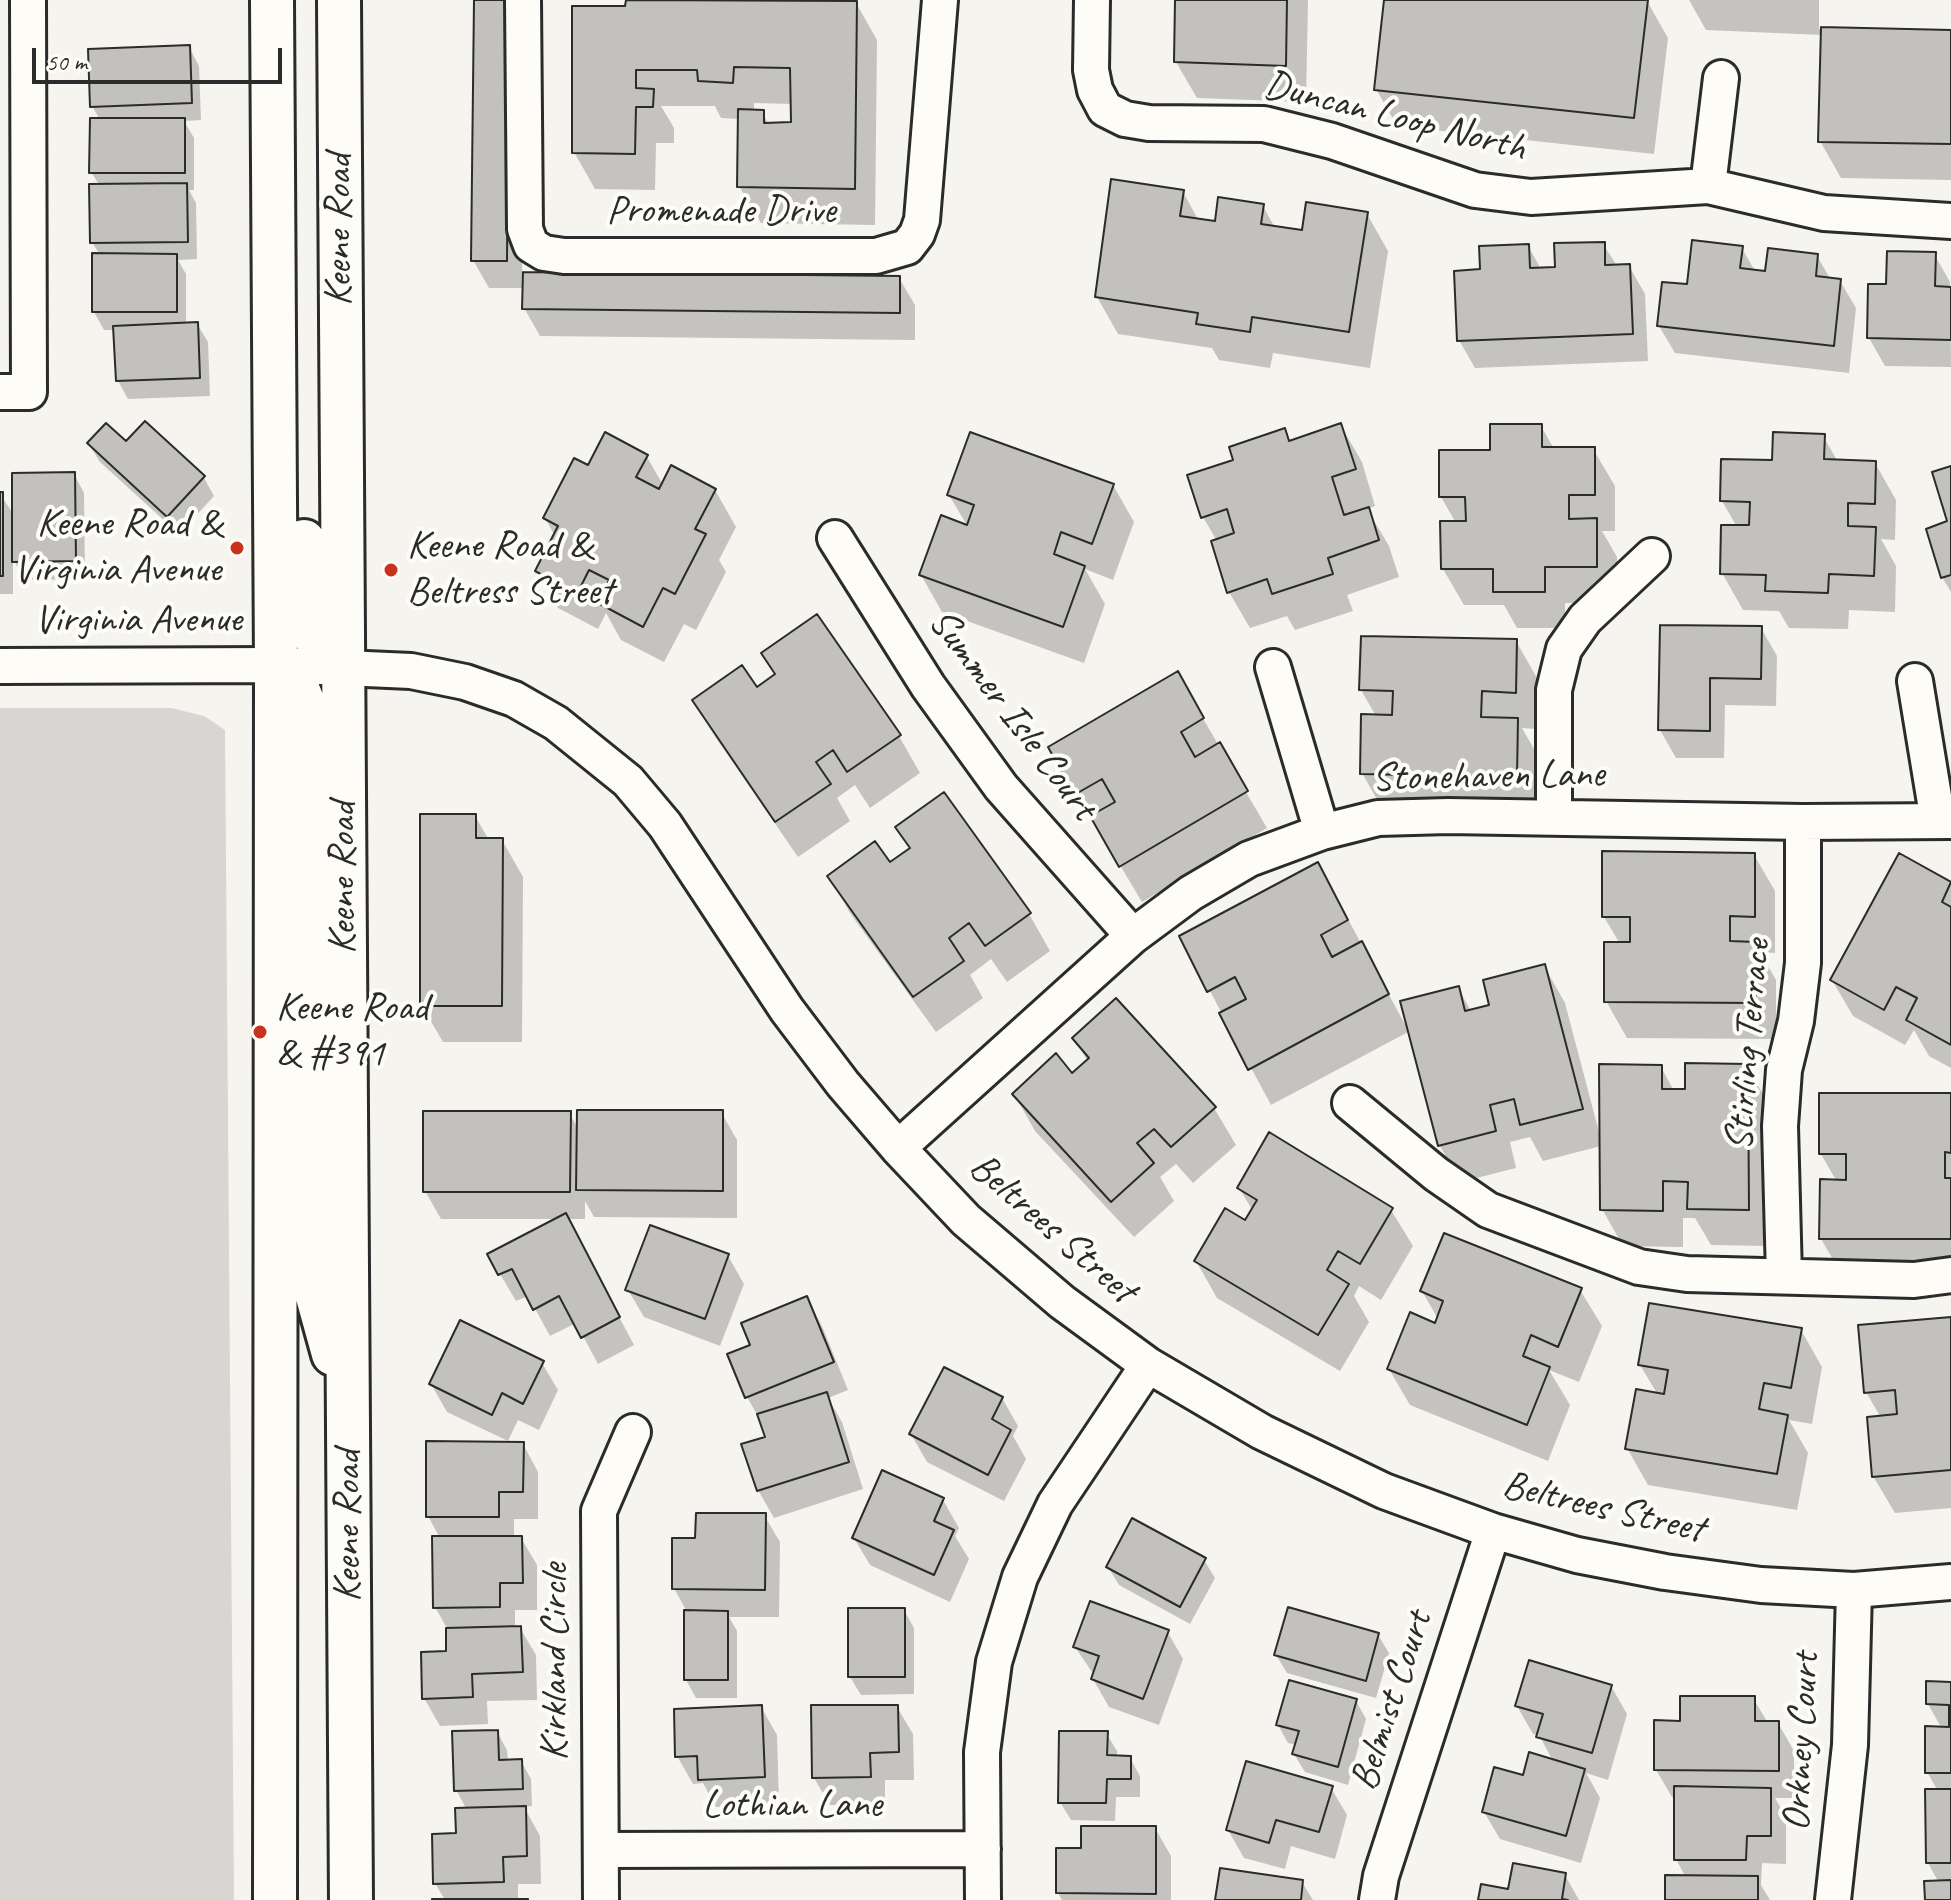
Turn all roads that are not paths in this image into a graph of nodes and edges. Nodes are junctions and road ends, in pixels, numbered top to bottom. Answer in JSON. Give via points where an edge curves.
{"nodes":[{"id":1,"x":28,"y":0,"type":"edge"},
{"id":2,"x":272,"y":0,"type":"edge"},
{"id":3,"x":339,"y":0,"type":"edge"},
{"id":4,"x":523,"y":0,"type":"edge"},
{"id":5,"x":940,"y":0,"type":"edge"},
{"id":6,"x":1092,"y":0,"type":"edge"},
{"id":7,"x":1721,"y":78,"type":"dead end"},
{"id":8,"x":273,"y":103,"type":"junction"},
{"id":9,"x":1708,"y":186,"type":"junction"},
{"id":10,"x":1951,"y":221,"type":"edge"},
{"id":11,"x":14,"y":392,"type":"edge"},
{"id":12,"x":835,"y":538,"type":"dead end"},
{"id":13,"x":1652,"y":556,"type":"dead end"},
{"id":14,"x":276,"y":665,"type":"junction"},
{"id":15,"x":0,"y":666,"type":"edge"},
{"id":16,"x":1273,"y":667,"type":"dead end"},
{"id":17,"x":342,"y":668,"type":"junction"},
{"id":18,"x":1915,"y":681,"type":"dead end"},
{"id":19,"x":1554,"y":817,"type":"junction"},
{"id":20,"x":1944,"y":821,"type":"edge"},
{"id":21,"x":1803,"y":822,"type":"junction"},
{"id":22,"x":1322,"y":832,"type":"junction"},
{"id":23,"x":1133,"y":936,"type":"junction"},
{"id":24,"x":1350,"y":1103,"type":"dead end"},
{"id":25,"x":898,"y":1148,"type":"junction"},
{"id":26,"x":1951,"y":1275,"type":"edge"},
{"id":27,"x":1784,"y":1276,"type":"junction"},
{"id":28,"x":1148,"y":1365,"type":"junction"},
{"id":29,"x":348,"y":1412,"type":"junction"},
{"id":30,"x":633,"y":1432,"type":"dead end"},
{"id":31,"x":1493,"y":1531,"type":"junction"},
{"id":32,"x":1951,"y":1582,"type":"edge"},
{"id":33,"x":1854,"y":1590,"type":"junction"},
{"id":34,"x":983,"y":1849,"type":"junction"},
{"id":35,"x":601,"y":1850,"type":"junction"},
{"id":36,"x":275,"y":1900,"type":"edge"},
{"id":37,"x":351,"y":1900,"type":"edge"},
{"id":38,"x":601,"y":1900,"type":"edge"},
{"id":39,"x":983,"y":1900,"type":"edge"},
{"id":40,"x":1377,"y":1900,"type":"edge"},
{"id":41,"x":1833,"y":1900,"type":"edge"}],
"edges":[{"from":1,"to":11,"type":"street"},
{"from":2,"to":8,"type":"main road","name":"Keene Road"},
{"from":3,"to":17,"type":"main road","name":"Keene Road"},
{"from":4,"to":5,"type":"street","name":"Promenade Drive","via":[[525,229],[531,245],[564,256],[876,256],[907,247],[922,220]]},
{"from":6,"to":9,"type":"street","name":"Duncan Loop North","via":[[1095,90],[1105,109],[1125,119],[1264,124],[1332,141],[1475,190],[1531,197]]},
{"from":7,"to":9,"type":"street"},
{"from":8,"to":14,"type":"main road","name":"Keene Road"},
{"from":8,"to":17,"type":"main road","via":[[302,231],[304,595],[319,646]]},
{"from":9,"to":10,"type":"street","name":"Duncan Loop North","via":[[1824,213]]},
{"from":12,"to":23,"type":"street","name":"Summer Isle Court","via":[[928,686],[1001,787]]},
{"from":13,"to":19,"type":"street","via":[[1585,619],[1564,649],[1554,690]]},
{"from":14,"to":15,"type":"street","name":"Virginia Avenue"},
{"from":14,"to":17,"type":"street","name":"Beltrees Street"},
{"from":14,"to":29,"type":"main road","via":[[298,689],[313,743],[315,1289]]},
{"from":14,"to":36,"type":"main road","name":"Keene Road"},
{"from":16,"to":22,"type":"street"},
{"from":17,"to":25,"type":"street","name":"Beltrees Street","via":[[411,671],[514,699],[556,723],[618,773],[665,825],[787,1010]]},
{"from":17,"to":29,"type":"main road","name":"Keene Road"},
{"from":18,"to":20,"type":"street"},
{"from":19,"to":21,"type":"street","name":"Stonehaven Lane"},
{"from":19,"to":22,"type":"street","name":"Stonehaven Lane","via":[[1378,818]]},
{"from":20,"to":21,"type":"street","name":"Stonehaven Lane"},
{"from":21,"to":27,"type":"street","name":"Stirling Terrace","via":[[1803,963],[1780,1126]]},
{"from":22,"to":23,"type":"street","name":"Stonehaven Lane","via":[[1249,859]]},
{"from":23,"to":25,"type":"street","name":"Stonehaven Lane"},
{"from":24,"to":27,"type":"street","via":[[1488,1210],[1639,1267],[1687,1274]]},
{"from":25,"to":28,"type":"street","name":"Beltrees Street","via":[[966,1220],[1062,1302]]},
{"from":26,"to":27,"type":"street","via":[[1914,1280]]},
{"from":28,"to":31,"type":"street","name":"Beltrees Street","via":[[1262,1432],[1384,1491]]},
{"from":28,"to":34,"type":"street","via":[[1055,1504],[1020,1577],[994,1662],[982,1752]]},
{"from":29,"to":37,"type":"main road","name":"Keene Road"},
{"from":30,"to":35,"type":"street","name":"Kirkland Circle","via":[[599,1511]]},
{"from":31,"to":33,"type":"street","name":"Beltrees Street","via":[[1665,1572]]},
{"from":31,"to":40,"type":"street","name":"Belmist Court"},
{"from":32,"to":33,"type":"street","name":"Beltrees Street"},
{"from":33,"to":41,"type":"street","name":"Orkney Court","via":[[1850,1745]]},
{"from":34,"to":35,"type":"street","name":"Lothian Lane"},
{"from":34,"to":39,"type":"street"},
{"from":35,"to":38,"type":"street","name":"Kirkland Circle"}]}
